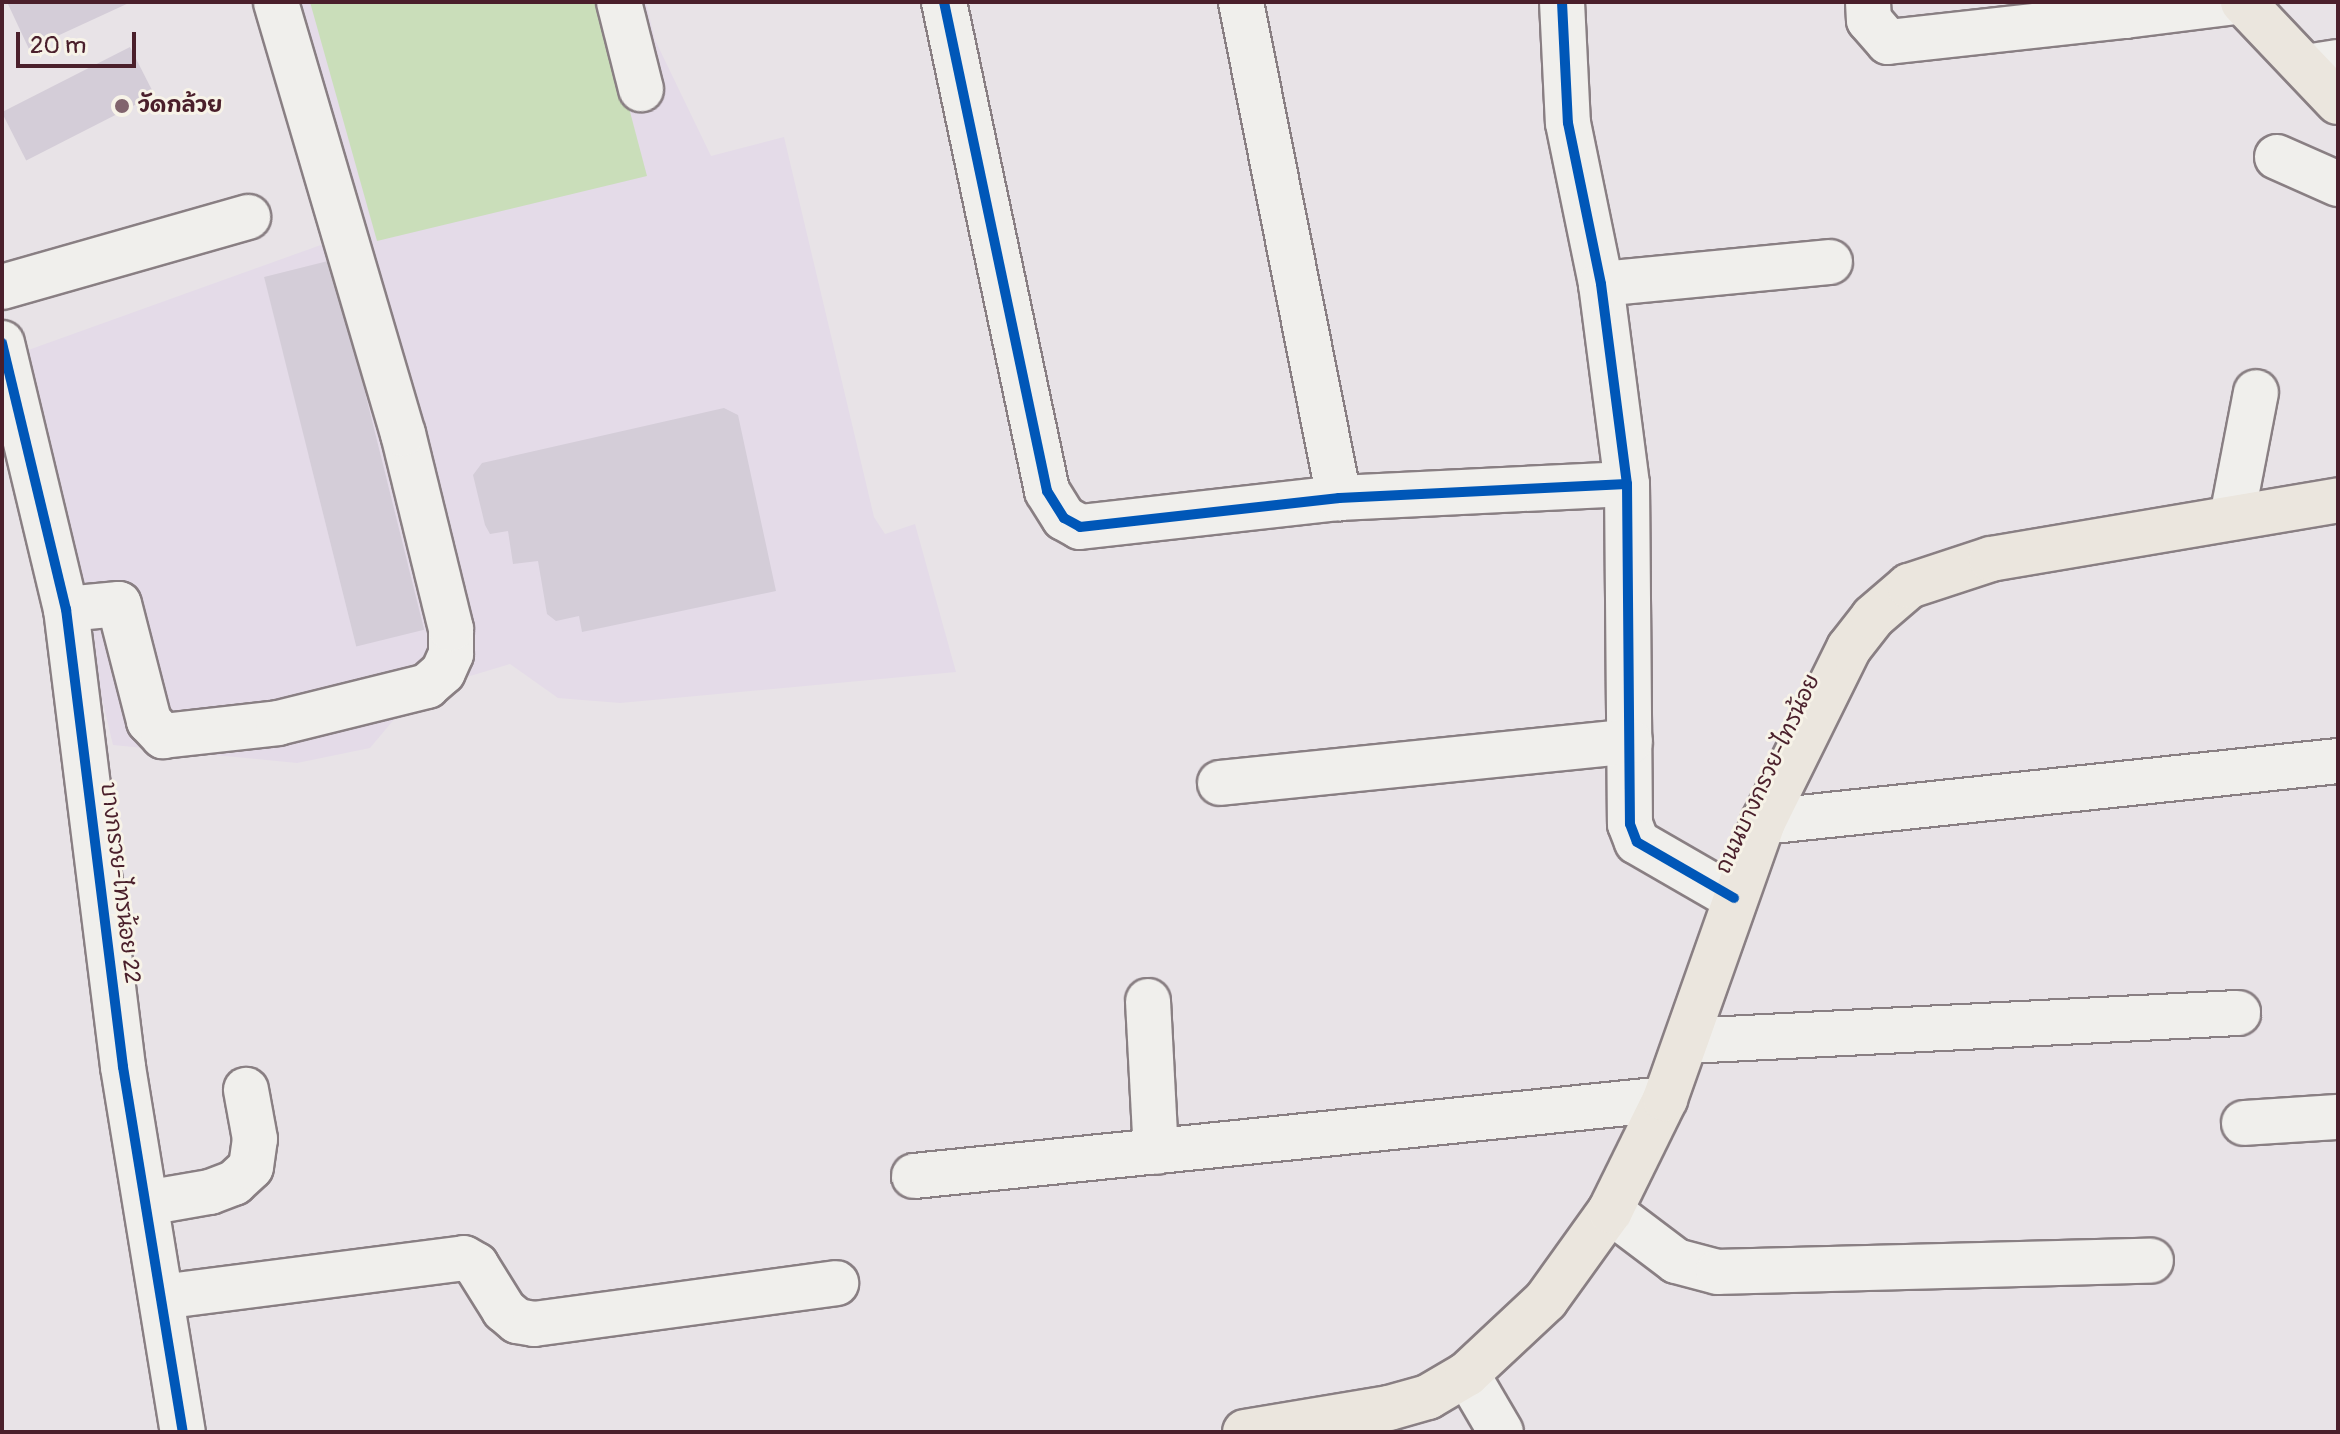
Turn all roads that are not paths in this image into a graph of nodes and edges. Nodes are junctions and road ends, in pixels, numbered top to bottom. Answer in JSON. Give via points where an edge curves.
{"nodes":[{"id":1,"x":276,"y":2,"type":"edge"},
{"id":2,"x":619,"y":2,"type":"edge"},
{"id":3,"x":944,"y":2,"type":"edge"},
{"id":4,"x":1241,"y":2,"type":"edge"},
{"id":5,"x":1562,"y":2,"type":"edge"},
{"id":6,"x":1868,"y":2,"type":"edge"},
{"id":7,"x":2236,"y":2,"type":"edge"},
{"id":8,"x":2243,"y":2,"type":"edge"},
{"id":9,"x":2120,"y":9,"type":"edge"},
{"id":10,"x":2322,"y":65,"type":"edge"},
{"id":11,"x":641,"y":89,"type":"dead end"},
{"id":12,"x":2338,"y":102,"type":"edge"},
{"id":13,"x":2277,"y":157,"type":"dead end"},
{"id":14,"x":2338,"y":184,"type":"edge"},
{"id":15,"x":248,"y":217,"type":"dead end"},
{"id":16,"x":1830,"y":262,"type":"dead end"},
{"id":17,"x":1601,"y":284,"type":"junction"},
{"id":18,"x":2,"y":287,"type":"edge"},
{"id":19,"x":2,"y":343,"type":"edge"},
{"id":20,"x":2256,"y":392,"type":"dead end"},
{"id":21,"x":11,"y":409,"type":"edge"},
{"id":22,"x":1627,"y":484,"type":"junction"},
{"id":23,"x":1339,"y":498,"type":"junction"},
{"id":24,"x":2338,"y":500,"type":"edge"},
{"id":25,"x":2232,"y":517,"type":"junction"},
{"id":26,"x":66,"y":609,"type":"junction"},
{"id":27,"x":1630,"y":741,"type":"junction"},
{"id":28,"x":2338,"y":761,"type":"edge"},
{"id":29,"x":1220,"y":783,"type":"dead end"},
{"id":30,"x":1763,"y":822,"type":"junction"},
{"id":31,"x":1734,"y":898,"type":"junction"},
{"id":32,"x":1148,"y":1001,"type":"dead end"},
{"id":33,"x":2238,"y":1013,"type":"dead end"},
{"id":34,"x":1687,"y":1041,"type":"junction"},
{"id":35,"x":246,"y":1090,"type":"dead end"},
{"id":36,"x":1665,"y":1099,"type":"junction"},
{"id":37,"x":2338,"y":1117,"type":"edge"},
{"id":38,"x":2244,"y":1123,"type":"dead end"},
{"id":39,"x":1156,"y":1152,"type":"junction"},
{"id":40,"x":914,"y":1176,"type":"dead end"},
{"id":41,"x":146,"y":1203,"type":"junction"},
{"id":42,"x":1610,"y":1211,"type":"junction"},
{"id":43,"x":2151,"y":1261,"type":"dead end"},
{"id":44,"x":836,"y":1283,"type":"dead end"},
{"id":45,"x":161,"y":1297,"type":"junction"},
{"id":46,"x":1467,"y":1374,"type":"junction"},
{"id":47,"x":183,"y":1432,"type":"edge"},
{"id":48,"x":1245,"y":1432,"type":"edge"},
{"id":49,"x":1501,"y":1432,"type":"edge"}],
"edges":[{"from":1,"to":26,"type":"street","via":[[403,434],[451,629],[451,654],[443,672],[427,686],[278,723],[163,736],[149,721],[119,604]]},
{"from":2,"to":11,"type":"street"},
{"from":3,"to":23,"type":"street","via":[[1047,491],[1064,518],[1080,527]]},
{"from":4,"to":23,"type":"street"},
{"from":5,"to":17,"type":"street","via":[[1568,123]]},
{"from":6,"to":9,"type":"street","via":[[1869,20],[1888,42]]},
{"from":7,"to":9,"type":"street"},
{"from":8,"to":10,"type":"main road"},
{"from":10,"to":12,"type":"main road"},
{"from":13,"to":14,"type":"street"},
{"from":15,"to":18,"type":"street"},
{"from":16,"to":17,"type":"street"},
{"from":17,"to":22,"type":"street"},
{"from":19,"to":21,"type":"street","name":"บางกรวย-ไทรน้อย 22"},
{"from":20,"to":25,"type":"street"},
{"from":21,"to":26,"type":"street","name":"บางกรวย-ไทรน้อย 22"},
{"from":22,"to":23,"type":"street"},
{"from":22,"to":27,"type":"street"},
{"from":24,"to":25,"type":"main road","name":"ถนนบางกรวย-ไทรน้อย"},
{"from":25,"to":30,"type":"main road","name":"ถนนบางกรวย-ไทรน้อย","via":[[1991,559],[1909,586],[1873,617],[1849,648]]},
{"from":26,"to":41,"type":"street","name":"บางกรวย-ไทรน้อย 22","via":[[123,1067]]},
{"from":27,"to":29,"type":"street"},
{"from":27,"to":31,"type":"street","via":[[1630,824],[1637,842]]},
{"from":28,"to":30,"type":"street"},
{"from":30,"to":31,"type":"main road","name":"ถนนบางกรวย-ไทรน้อย"},
{"from":31,"to":34,"type":"main road","name":"ถนนบางกรวย-ไทรน้อย"},
{"from":32,"to":39,"type":"street"},
{"from":33,"to":34,"type":"street"},
{"from":34,"to":36,"type":"main road","name":"ถนนบางกรวย-ไทรน้อย"},
{"from":35,"to":41,"type":"street","via":[[255,1139],[251,1167],[234,1183],[210,1192]]},
{"from":36,"to":39,"type":"street"},
{"from":36,"to":42,"type":"main road","name":"ถนนบางกรวย-ไทรน้อย"},
{"from":37,"to":38,"type":"street"},
{"from":39,"to":40,"type":"street"},
{"from":41,"to":45,"type":"street","name":"บางกรวย-ไทรน้อย 22"},
{"from":42,"to":43,"type":"street","via":[[1676,1261],[1718,1272]]},
{"from":42,"to":46,"type":"main road","name":"ถนนบางกรวย-ไทรน้อย","via":[[1546,1300]]},
{"from":44,"to":45,"type":"street","via":[[534,1324],[517,1321],[504,1310],[476,1265],[464,1258]]},
{"from":45,"to":47,"type":"street","name":"บางกรวย-ไทรน้อย 22"},
{"from":46,"to":48,"type":"main road","name":"ถนนบางกรวย-ไทรน้อย","via":[[1428,1397],[1389,1408]]},
{"from":46,"to":49,"type":"street"}]}
